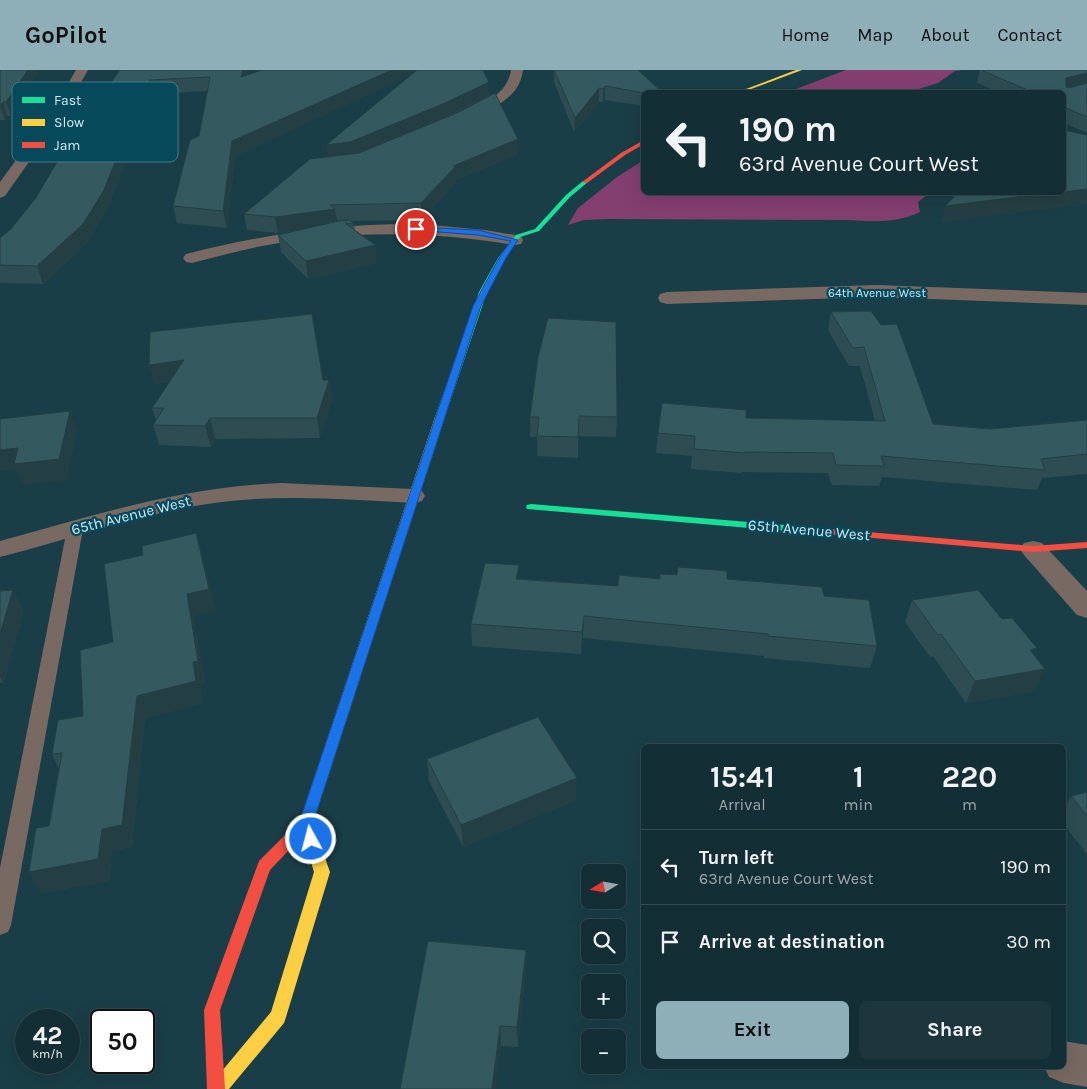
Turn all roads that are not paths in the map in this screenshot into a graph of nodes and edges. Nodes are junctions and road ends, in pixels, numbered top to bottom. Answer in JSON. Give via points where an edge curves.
{"nodes":[{"id":1,"x":82,"y":70,"type":"edge"},
{"id":2,"x":517,"y":70,"type":"edge"},
{"id":3,"x":804,"y":72,"type":"edge"},
{"id":4,"x":75,"y":82,"type":"edge"},
{"id":5,"x":746,"y":90,"type":"edge"},
{"id":6,"x":763,"y":90,"type":"edge"},
{"id":7,"x":452,"y":122,"type":"edge"},
{"id":8,"x":641,"y":134,"type":"edge"},
{"id":9,"x":641,"y":144,"type":"edge"},
{"id":10,"x":600,"y":157,"type":"dead end"},
{"id":11,"x":21,"y":162,"type":"edge"},
{"id":12,"x":1,"y":189,"type":"edge"},
{"id":13,"x":518,"y":234,"type":"junction"},
{"id":14,"x":192,"y":258,"type":"dead end"},
{"id":15,"x":667,"y":298,"type":"dead end"},
{"id":16,"x":1087,"y":299,"type":"edge"},
{"id":17,"x":414,"y":496,"type":"junction"},
{"id":18,"x":531,"y":507,"type":"dead end"},
{"id":19,"x":76,"y":529,"type":"junction"},
{"id":20,"x":1087,"y":545,"type":"edge"},
{"id":21,"x":0,"y":549,"type":"edge"},
{"id":22,"x":1033,"y":549,"type":"junction"},
{"id":23,"x":1087,"y":608,"type":"edge"},
{"id":24,"x":306,"y":823,"type":"junction"},
{"id":25,"x":0,"y":924,"type":"edge"},
{"id":26,"x":1066,"y":1062,"type":"edge"},
{"id":27,"x":1087,"y":1066,"type":"edge"},
{"id":28,"x":217,"y":1089,"type":"edge"}],
"edges":[{"from":1,"to":4,"type":"street"},
{"from":2,"to":7,"type":"street","via":[[516,81],[502,96]]},
{"from":3,"to":5,"type":"main road"},
{"from":3,"to":6,"type":"main road"},
{"from":8,"to":10,"type":"main road"},
{"from":9,"to":13,"type":"main road","via":[[586,181],[536,230]]},
{"from":11,"to":12,"type":"street"},
{"from":13,"to":14,"type":"street","via":[[390,229],[293,236]]},
{"from":13,"to":17,"type":"main road","via":[[477,306]]},
{"from":15,"to":16,"type":"street","name":"64th Avenue West","via":[[877,292]]},
{"from":17,"to":19,"type":"street","name":"65th Avenue West","via":[[322,491],[254,492],[139,510]]},
{"from":17,"to":24,"type":"main road"},
{"from":18,"to":22,"type":"main road","name":"65th Avenue West"},
{"from":19,"to":21,"type":"street","name":"65th Avenue West"},
{"from":19,"to":25,"type":"lane"},
{"from":20,"to":22,"type":"main road","name":"65th Avenue West"},
{"from":22,"to":23,"type":"street"},
{"from":24,"to":28,"type":"main road","via":[[264,866],[212,1010]]},
{"from":24,"to":28,"type":"main road","via":[[322,872],[278,1017]]},
{"from":26,"to":27,"type":"street"}]}
